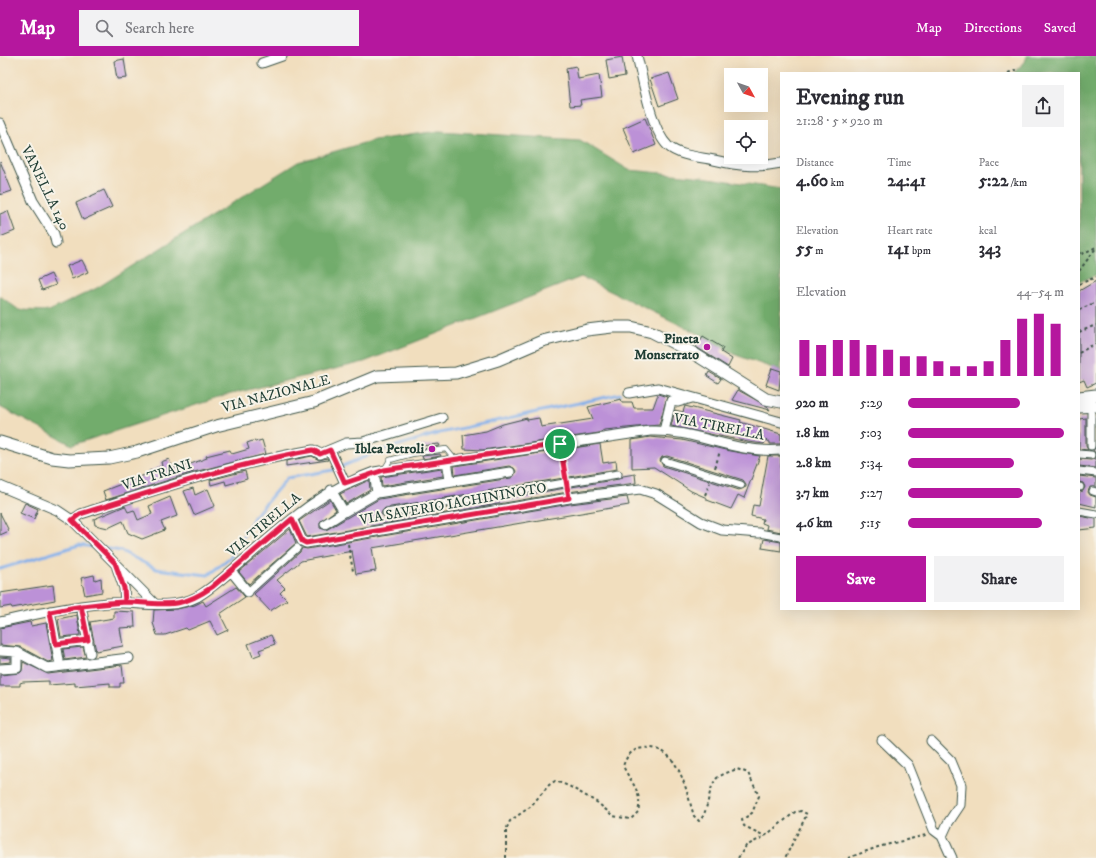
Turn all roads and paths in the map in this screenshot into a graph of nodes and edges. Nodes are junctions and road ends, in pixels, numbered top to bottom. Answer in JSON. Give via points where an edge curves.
{"nodes":[{"id":1,"x":282,"y":56,"type":"edge"},
{"id":2,"x":637,"y":56,"type":"edge"},
{"id":3,"x":262,"y":63,"type":"dead end"},
{"id":4,"x":0,"y":124,"type":"edge"},
{"id":5,"x":780,"y":163,"type":"edge"},
{"id":6,"x":56,"y":243,"type":"dead end"},
{"id":7,"x":1096,"y":248,"type":"edge"},
{"id":8,"x":1080,"y":255,"type":"edge"},
{"id":9,"x":1080,"y":270,"type":"edge"},
{"id":10,"x":1096,"y":277,"type":"edge"},
{"id":11,"x":1080,"y":284,"type":"edge"},
{"id":12,"x":1096,"y":302,"type":"edge"},
{"id":13,"x":1080,"y":310,"type":"edge"},
{"id":14,"x":1096,"y":325,"type":"edge"},
{"id":15,"x":1080,"y":332,"type":"edge"},
{"id":16,"x":1096,"y":343,"type":"edge"},
{"id":17,"x":1080,"y":352,"type":"edge"},
{"id":18,"x":629,"y":393,"type":"dead end"},
{"id":19,"x":692,"y":398,"type":"junction"},
{"id":20,"x":1088,"y":400,"type":"edge"},
{"id":21,"x":780,"y":402,"type":"edge"},
{"id":22,"x":1080,"y":407,"type":"edge"},
{"id":23,"x":442,"y":418,"type":"dead end"},
{"id":24,"x":780,"y":422,"type":"edge"},
{"id":25,"x":664,"y":431,"type":"junction"},
{"id":26,"x":0,"y":442,"type":"edge"},
{"id":27,"x":560,"y":444,"type":"junction"},
{"id":28,"x":1091,"y":446,"type":"dead end"},
{"id":29,"x":330,"y":450,"type":"junction"},
{"id":30,"x":780,"y":450,"type":"edge"},
{"id":31,"x":1080,"y":454,"type":"edge"},
{"id":32,"x":1091,"y":455,"type":"dead end"},
{"id":33,"x":451,"y":461,"type":"junction"},
{"id":34,"x":665,"y":461,"type":"dead end"},
{"id":35,"x":1080,"y":471,"type":"edge"},
{"id":36,"x":374,"y":472,"type":"junction"},
{"id":37,"x":510,"y":472,"type":"dead end"},
{"id":38,"x":1093,"y":473,"type":"edge"},
{"id":39,"x":618,"y":474,"type":"dead end"},
{"id":40,"x":450,"y":480,"type":"junction"},
{"id":41,"x":567,"y":482,"type":"junction"},
{"id":42,"x":345,"y":483,"type":"junction"},
{"id":43,"x":741,"y":485,"type":"dead end"},
{"id":44,"x":0,"y":486,"type":"edge"},
{"id":45,"x":331,"y":490,"type":"junction"},
{"id":46,"x":377,"y":493,"type":"junction"},
{"id":47,"x":1080,"y":506,"type":"edge"},
{"id":48,"x":1096,"y":509,"type":"edge"},
{"id":49,"x":1080,"y":511,"type":"edge"},
{"id":50,"x":344,"y":512,"type":"junction"},
{"id":51,"x":386,"y":513,"type":"dead end"},
{"id":52,"x":1096,"y":514,"type":"edge"},
{"id":53,"x":292,"y":519,"type":"junction"},
{"id":54,"x":72,"y":520,"type":"junction"},
{"id":55,"x":325,"y":524,"type":"dead end"},
{"id":56,"x":759,"y":533,"type":"joint"},
{"id":57,"x":780,"y":537,"type":"edge"},
{"id":58,"x":297,"y":548,"type":"dead end"},
{"id":59,"x":115,"y":563,"type":"junction"},
{"id":60,"x":231,"y":571,"type":"junction"},
{"id":61,"x":248,"y":592,"type":"joint"},
{"id":62,"x":125,"y":602,"type":"junction"},
{"id":63,"x":154,"y":604,"type":"junction"},
{"id":64,"x":81,"y":606,"type":"junction"},
{"id":65,"x":50,"y":612,"type":"junction"},
{"id":66,"x":0,"y":622,"type":"edge"},
{"id":67,"x":88,"y":640,"type":"junction"},
{"id":68,"x":56,"y":644,"type":"junction"},
{"id":69,"x":0,"y":651,"type":"edge"},
{"id":70,"x":17,"y":652,"type":"junction"},
{"id":71,"x":90,"y":653,"type":"dead end"},
{"id":72,"x":129,"y":658,"type":"dead end"},
{"id":73,"x":59,"y":660,"type":"dead end"},
{"id":74,"x":0,"y":669,"type":"edge"},
{"id":75,"x":882,"y":740,"type":"dead end"},
{"id":76,"x":931,"y":741,"type":"dead end"},
{"id":77,"x":765,"y":836,"type":"junction"},
{"id":78,"x":944,"y":838,"type":"junction"},
{"id":79,"x":506,"y":858,"type":"edge"},
{"id":80,"x":738,"y":858,"type":"edge"},
{"id":81,"x":785,"y":858,"type":"edge"},
{"id":82,"x":848,"y":858,"type":"edge"},
{"id":83,"x":952,"y":858,"type":"edge"}],
"edges":[{"from":1,"to":3,"type":"street"},
{"from":2,"to":5,"type":"street","via":[[657,130],[668,146],[681,153],[745,167]]},
{"from":4,"to":6,"type":"street","name":"VANELLA 140","via":[[33,201],[54,234]]},
{"from":7,"to":8,"type":"path"},
{"from":7,"to":9,"type":"path"},
{"from":10,"to":11,"type":"path"},
{"from":12,"to":13,"type":"path"},
{"from":14,"to":15,"type":"path"},
{"from":16,"to":17,"type":"path"},
{"from":18,"to":19,"type":"street","via":[[658,388]]},
{"from":19,"to":24,"type":"street"},
{"from":19,"to":25,"type":"street","via":[[678,402],[670,401]]},
{"from":20,"to":22,"type":"street"},
{"from":20,"to":28,"type":"street"},
{"from":21,"to":26,"type":"street","name":"VIA NAZIONALE","via":[[766,399],[693,353],[652,332],[630,327],[612,327],[542,341],[498,360],[456,373],[377,376],[314,402],[216,426],[137,452],[109,458],[52,458]]},
{"from":23,"to":29,"type":"street","via":[[363,442],[346,443]]},
{"from":25,"to":27,"type":"street","name":"VIA TIRELLA"},
{"from":25,"to":30,"type":"street","name":"VIA TIRELLA","via":[[745,450]]},
{"from":27,"to":33,"type":"street","name":"VIA TIRELLA"},
{"from":27,"to":41,"type":"path"},
{"from":29,"to":42,"type":"street"},
{"from":29,"to":54,"type":"street","name":"VIA TRANI","via":[[320,454],[313,450],[267,458],[204,475],[80,514]]},
{"from":31,"to":32,"type":"street"},
{"from":33,"to":36,"type":"street","name":"VIA TIRELLA"},
{"from":33,"to":40,"type":"street"},
{"from":34,"to":43,"type":"street"},
{"from":35,"to":38,"type":"street"},
{"from":36,"to":42,"type":"street","name":"VIA TIRELLA"},
{"from":36,"to":46,"type":"street"},
{"from":37,"to":40,"type":"street"},
{"from":39,"to":41,"type":"street"},
{"from":40,"to":46,"type":"street"},
{"from":41,"to":51,"type":"street"},
{"from":42,"to":45,"type":"street","name":"VIA TIRELLA"},
{"from":44,"to":54,"type":"street","via":[[57,510]]},
{"from":45,"to":50,"type":"street"},
{"from":45,"to":53,"type":"street","name":"VIA TIRELLA"},
{"from":46,"to":50,"type":"street"},
{"from":47,"to":48,"type":"street"},
{"from":49,"to":52,"type":"street"},
{"from":50,"to":55,"type":"street"},
{"from":53,"to":56,"type":"street","name":"VIA SAVERIO IACHININOTO","via":[[302,541],[306,543],[640,489],[656,494],[701,522],[722,530]]},
{"from":53,"to":60,"type":"street","name":"VIA TIRELLA"},
{"from":54,"to":59,"type":"street"},
{"from":56,"to":57,"type":"street"},
{"from":58,"to":61,"type":"street"},
{"from":59,"to":62,"type":"street","via":[[124,588]]},
{"from":59,"to":63,"type":"street"},
{"from":60,"to":61,"type":"street"},
{"from":60,"to":63,"type":"street","name":"VIA TIRELLA","via":[[198,596],[187,601],[170,605]]},
{"from":62,"to":63,"type":"street","name":"VIA TIRELLA"},
{"from":62,"to":64,"type":"street","name":"VIA TIRELLA"},
{"from":64,"to":65,"type":"street","name":"VIA TIRELLA"},
{"from":64,"to":67,"type":"street"},
{"from":65,"to":66,"type":"street","name":"VIA TIRELLA"},
{"from":65,"to":68,"type":"street"},
{"from":67,"to":68,"type":"street"},
{"from":67,"to":71,"type":"street"},
{"from":68,"to":73,"type":"street"},
{"from":69,"to":70,"type":"street"},
{"from":70,"to":72,"type":"street","via":[[47,668]]},
{"from":70,"to":74,"type":"street","via":[[17,668]]},
{"from":75,"to":78,"type":"street","via":[[908,765],[934,830]]},
{"from":76,"to":78,"type":"street","via":[[951,761],[961,786],[960,805]]},
{"from":77,"to":79,"type":"path","via":[[744,826],[742,820],[752,813],[759,796],[748,773],[738,768],[718,777],[710,791],[703,818],[698,821],[694,816],[678,766],[668,755],[651,747],[638,748],[628,754],[623,766],[639,794],[638,812],[631,819],[613,816],[598,803],[555,781],[530,807],[510,821],[506,830]]},
{"from":77,"to":80,"type":"path","via":[[746,846]]},
{"from":77,"to":81,"type":"path","via":[[795,812],[807,814]]},
{"from":78,"to":82,"type":"path","via":[[926,834]]},
{"from":78,"to":83,"type":"street"}]}
